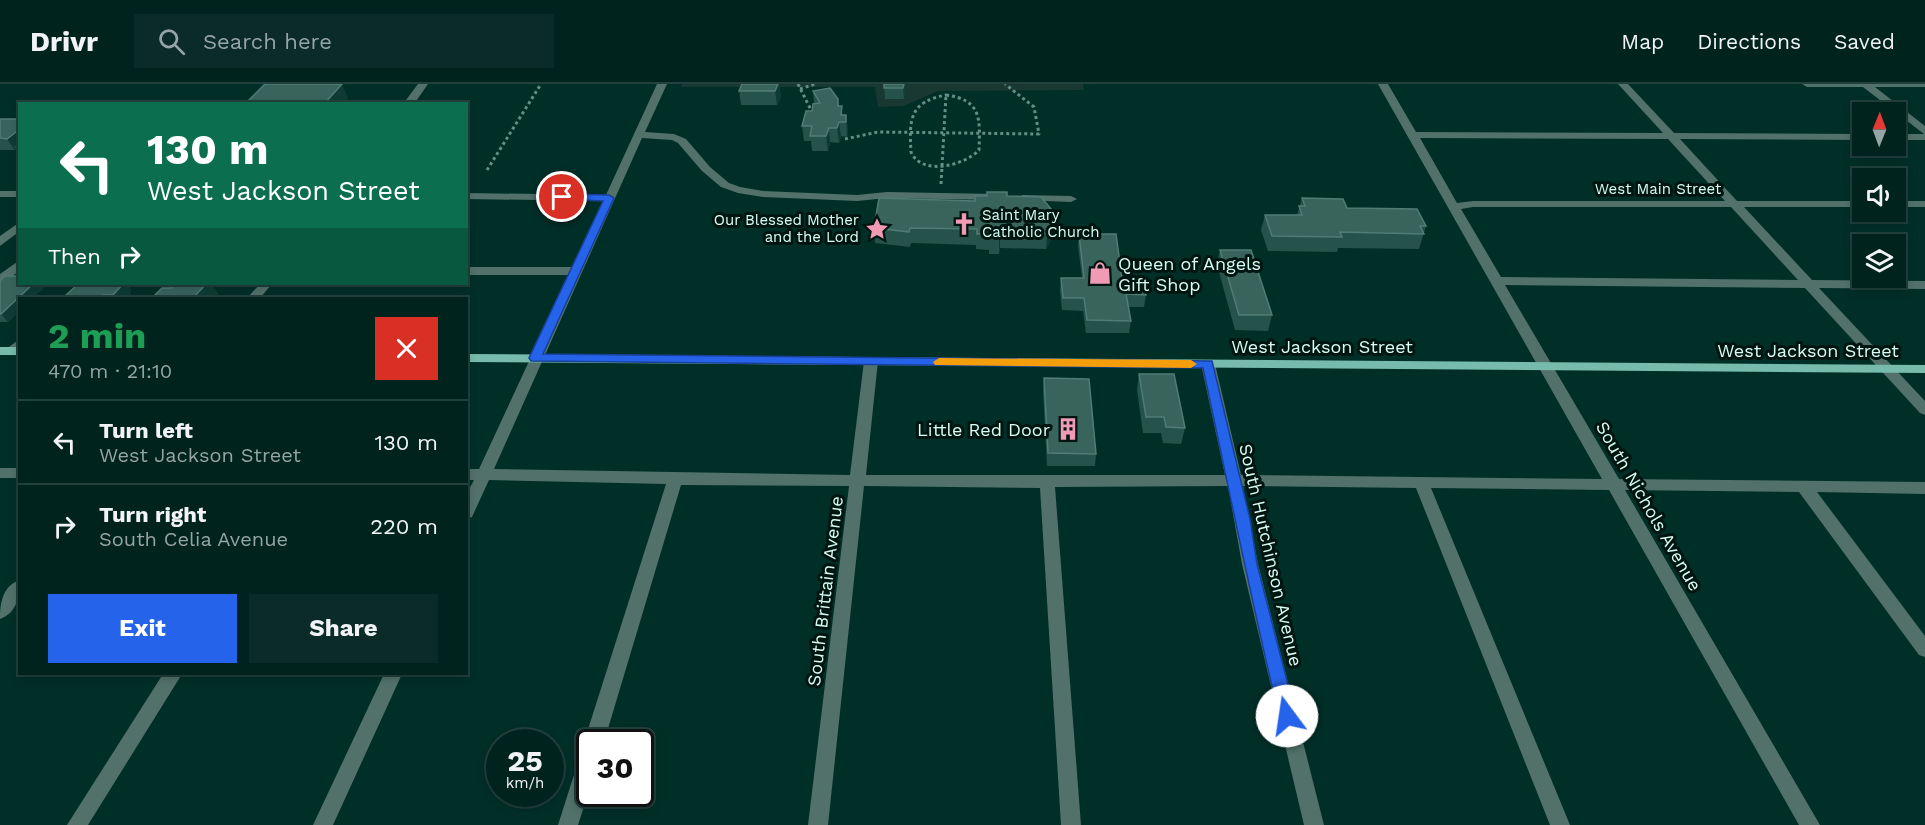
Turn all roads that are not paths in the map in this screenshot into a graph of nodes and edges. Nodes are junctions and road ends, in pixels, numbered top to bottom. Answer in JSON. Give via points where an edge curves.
{"nodes":[{"id":1,"x":423,"y":84,"type":"edge"},
{"id":2,"x":662,"y":84,"type":"edge"},
{"id":3,"x":1383,"y":84,"type":"edge"},
{"id":4,"x":1623,"y":84,"type":"edge"},
{"id":5,"x":1807,"y":84,"type":"edge"},
{"id":6,"x":1865,"y":84,"type":"edge"},
{"id":7,"x":1925,"y":84,"type":"edge"},
{"id":8,"x":410,"y":102,"type":"edge"},
{"id":9,"x":1925,"y":131,"type":"edge"},
{"id":10,"x":640,"y":135,"type":"junction"},
{"id":11,"x":1411,"y":135,"type":"junction"},
{"id":12,"x":1672,"y":137,"type":"junction"},
{"id":13,"x":1852,"y":137,"type":"edge"},
{"id":14,"x":1906,"y":137,"type":"edge"},
{"id":15,"x":1925,"y":137,"type":"edge"},
{"id":16,"x":0,"y":194,"type":"edge"},
{"id":17,"x":18,"y":194,"type":"edge"},
{"id":18,"x":468,"y":196,"type":"edge"},
{"id":19,"x":609,"y":198,"type":"junction"},
{"id":20,"x":1071,"y":199,"type":"dead end"},
{"id":21,"x":1734,"y":203,"type":"junction"},
{"id":22,"x":1852,"y":204,"type":"edge"},
{"id":23,"x":1906,"y":204,"type":"edge"},
{"id":24,"x":1925,"y":204,"type":"edge"},
{"id":25,"x":1453,"y":207,"type":"junction"},
{"id":26,"x":18,"y":227,"type":"edge"},
{"id":27,"x":0,"y":242,"type":"edge"},
{"id":28,"x":10,"y":267,"type":"edge"},
{"id":29,"x":468,"y":271,"type":"edge"},
{"id":30,"x":574,"y":271,"type":"junction"},
{"id":31,"x":0,"y":280,"type":"edge"},
{"id":32,"x":1496,"y":281,"type":"junction"},
{"id":33,"x":266,"y":285,"type":"edge"},
{"id":34,"x":1810,"y":285,"type":"junction"},
{"id":35,"x":1925,"y":285,"type":"edge"},
{"id":36,"x":255,"y":297,"type":"edge"},
{"id":37,"x":468,"y":358,"type":"edge"},
{"id":38,"x":536,"y":358,"type":"junction"},
{"id":39,"x":871,"y":361,"type":"junction"},
{"id":40,"x":1208,"y":364,"type":"junction"},
{"id":41,"x":1545,"y":366,"type":"junction"},
{"id":42,"x":1887,"y":369,"type":"junction"},
{"id":43,"x":1925,"y":369,"type":"edge"},
{"id":44,"x":1925,"y":410,"type":"edge"},
{"id":45,"x":0,"y":473,"type":"edge"},
{"id":46,"x":18,"y":473,"type":"edge"},
{"id":47,"x":468,"y":474,"type":"edge"},
{"id":48,"x":484,"y":475,"type":"junction"},
{"id":49,"x":675,"y":479,"type":"junction"},
{"id":50,"x":858,"y":480,"type":"junction"},
{"id":51,"x":1235,"y":481,"type":"junction"},
{"id":52,"x":1047,"y":482,"type":"junction"},
{"id":53,"x":1421,"y":482,"type":"junction"},
{"id":54,"x":1614,"y":484,"type":"junction"},
{"id":55,"x":1804,"y":487,"type":"junction"},
{"id":56,"x":1925,"y":488,"type":"edge"},
{"id":57,"x":468,"y":509,"type":"edge"},
{"id":58,"x":18,"y":590,"type":"edge"},
{"id":59,"x":0,"y":612,"type":"edge"},
{"id":60,"x":1925,"y":650,"type":"edge"},
{"id":61,"x":172,"y":675,"type":"edge"},
{"id":62,"x":393,"y":675,"type":"edge"},
{"id":63,"x":598,"y":729,"type":"edge"},
{"id":64,"x":576,"y":800,"type":"edge"},
{"id":65,"x":77,"y":825,"type":"edge"},
{"id":66,"x":323,"y":825,"type":"edge"},
{"id":67,"x":568,"y":825,"type":"edge"},
{"id":68,"x":818,"y":825,"type":"edge"},
{"id":69,"x":1071,"y":825,"type":"edge"},
{"id":70,"x":1314,"y":825,"type":"edge"},
{"id":71,"x":1560,"y":825,"type":"edge"},
{"id":72,"x":1810,"y":825,"type":"edge"}],
"edges":[{"from":1,"to":8,"type":"street"},
{"from":2,"to":10,"type":"street"},
{"from":3,"to":11,"type":"street","name":"South Nichols Avenue"},
{"from":4,"to":12,"type":"street"},
{"from":5,"to":6,"type":"street"},
{"from":6,"to":7,"type":"street"},
{"from":6,"to":9,"type":"street"},
{"from":10,"to":19,"type":"street"},
{"from":10,"to":20,"type":"street","via":[[674,137],[725,185],[763,194]]},
{"from":11,"to":12,"type":"street"},
{"from":11,"to":25,"type":"street","name":"South Nichols Avenue"},
{"from":12,"to":13,"type":"street"},
{"from":12,"to":21,"type":"street"},
{"from":14,"to":15,"type":"street"},
{"from":16,"to":17,"type":"street"},
{"from":18,"to":19,"type":"street"},
{"from":19,"to":30,"type":"street"},
{"from":21,"to":22,"type":"street","name":"West Main Street"},
{"from":21,"to":25,"type":"street","name":"West Main Street"},
{"from":21,"to":34,"type":"street"},
{"from":23,"to":24,"type":"street"},
{"from":25,"to":32,"type":"street","name":"South Nichols Avenue"},
{"from":26,"to":27,"type":"street"},
{"from":28,"to":31,"type":"street"},
{"from":29,"to":30,"type":"street"},
{"from":30,"to":38,"type":"street"},
{"from":32,"to":34,"type":"street"},
{"from":32,"to":41,"type":"street","name":"South Nichols Avenue"},
{"from":33,"to":36,"type":"street"},
{"from":34,"to":35,"type":"street"},
{"from":34,"to":42,"type":"street"},
{"from":37,"to":38,"type":"main road","name":"West Jackson Street"},
{"from":38,"to":39,"type":"main road","name":"West Jackson Street"},
{"from":38,"to":48,"type":"street"},
{"from":39,"to":40,"type":"main road","name":"West Jackson Street"},
{"from":39,"to":50,"type":"street","name":"South Brittain Avenue"},
{"from":40,"to":41,"type":"main road","name":"West Jackson Street"},
{"from":40,"to":51,"type":"street","name":"South Hutchinson Avenue"},
{"from":41,"to":42,"type":"main road","name":"West Jackson Street"},
{"from":41,"to":54,"type":"street","name":"South Nichols Avenue"},
{"from":42,"to":43,"type":"main road","name":"West Jackson Street"},
{"from":42,"to":44,"type":"street"},
{"from":45,"to":46,"type":"street"},
{"from":47,"to":48,"type":"street"},
{"from":48,"to":49,"type":"street"},
{"from":48,"to":57,"type":"street"},
{"from":49,"to":50,"type":"street"},
{"from":49,"to":63,"type":"street"},
{"from":50,"to":52,"type":"street"},
{"from":50,"to":68,"type":"street","name":"South Brittain Avenue"},
{"from":51,"to":52,"type":"street"},
{"from":51,"to":53,"type":"street"},
{"from":51,"to":70,"type":"street","name":"South Hutchinson Avenue","via":[[1250,564]]},
{"from":52,"to":69,"type":"street"},
{"from":53,"to":54,"type":"street"},
{"from":53,"to":71,"type":"street"},
{"from":54,"to":55,"type":"street"},
{"from":54,"to":72,"type":"street","name":"South Nichols Avenue"},
{"from":55,"to":56,"type":"street"},
{"from":55,"to":60,"type":"street"},
{"from":58,"to":59,"type":"street"},
{"from":61,"to":65,"type":"street"},
{"from":62,"to":66,"type":"street"},
{"from":64,"to":67,"type":"street"}]}
